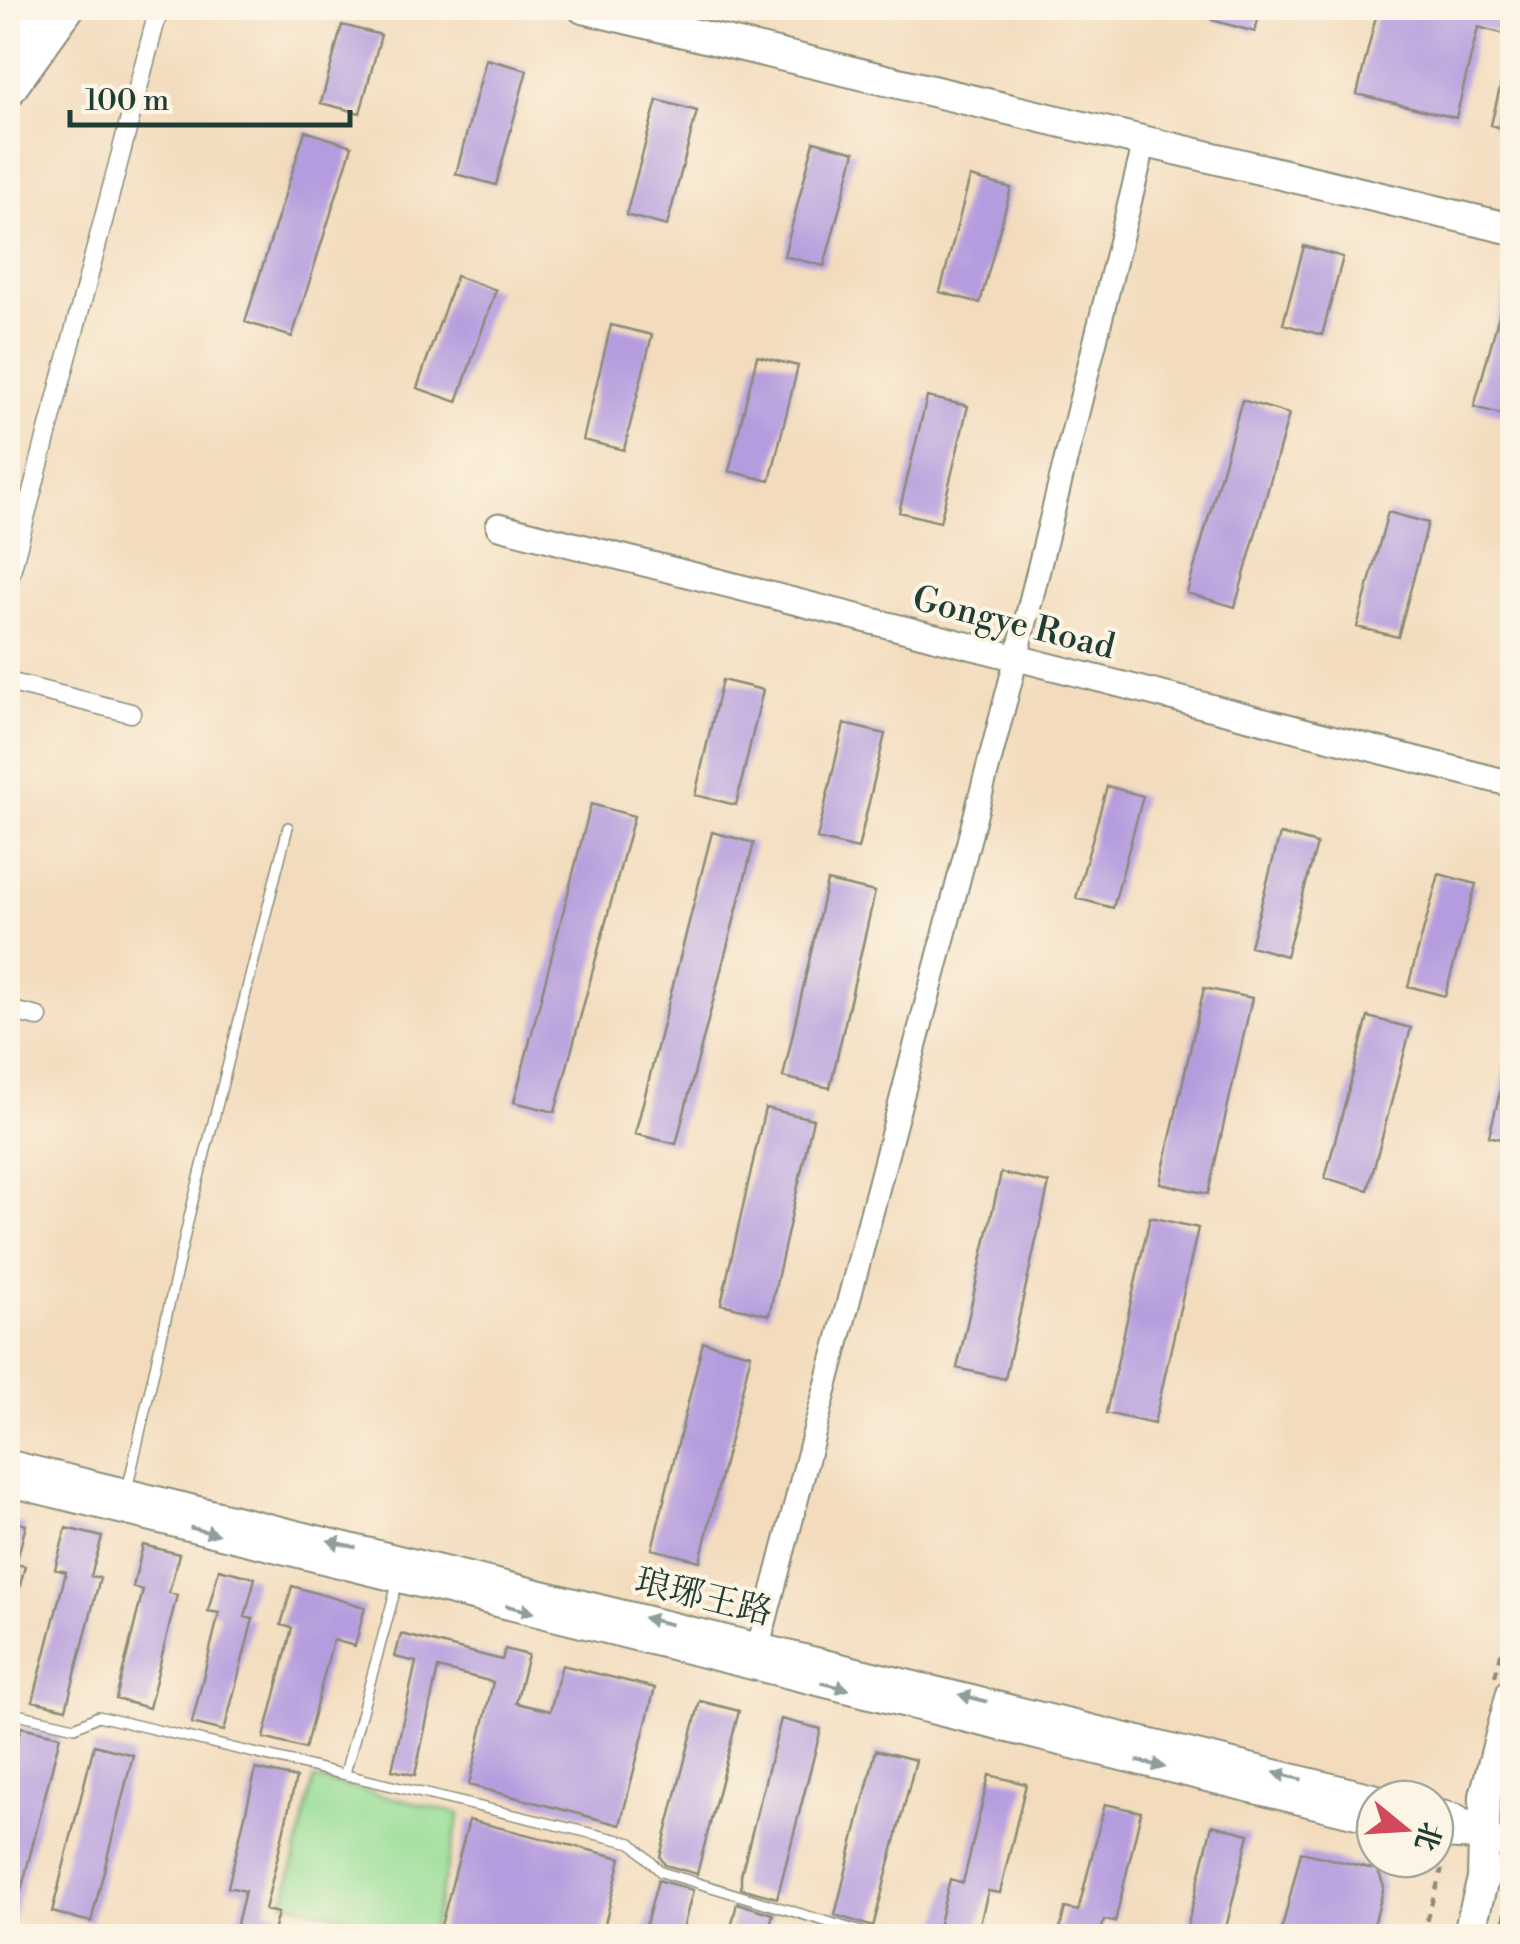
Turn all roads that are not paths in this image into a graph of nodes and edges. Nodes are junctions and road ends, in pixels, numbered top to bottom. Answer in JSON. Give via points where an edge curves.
{"nodes":[{"id":1,"x":44,"y":8,"type":"edge"},
{"id":2,"x":72,"y":8,"type":"edge"},
{"id":3,"x":158,"y":8,"type":"edge"},
{"id":4,"x":582,"y":8,"type":"edge"},
{"id":5,"x":8,"y":56,"type":"edge"},
{"id":6,"x":8,"y":97,"type":"edge"},
{"id":7,"x":1144,"y":141,"type":"junction"},
{"id":8,"x":1512,"y":228,"type":"edge"},
{"id":9,"x":498,"y":526,"type":"dead end"},
{"id":10,"x":8,"y":582,"type":"edge"},
{"id":11,"x":1016,"y":660,"type":"junction"},
{"id":12,"x":8,"y":682,"type":"edge"},
{"id":13,"x":131,"y":712,"type":"dead end"},
{"id":14,"x":1512,"y":784,"type":"edge"},
{"id":15,"x":288,"y":827,"type":"dead end"},
{"id":16,"x":8,"y":1010,"type":"edge"},
{"id":17,"x":38,"y":1017,"type":"dead end"},
{"id":18,"x":8,"y":1463,"type":"edge"},
{"id":19,"x":8,"y":1483,"type":"edge"},
{"id":20,"x":127,"y":1492,"type":"junction"},
{"id":21,"x":401,"y":1568,"type":"junction"},
{"id":22,"x":755,"y":1656,"type":"junction"},
{"id":23,"x":1512,"y":1693,"type":"edge"},
{"id":24,"x":8,"y":1712,"type":"edge"},
{"id":25,"x":1512,"y":1764,"type":"edge"},
{"id":26,"x":346,"y":1774,"type":"junction"},
{"id":27,"x":1355,"y":1793,"type":"edge"},
{"id":28,"x":1355,"y":1815,"type":"edge"},
{"id":29,"x":1455,"y":1817,"type":"edge"},
{"id":30,"x":1455,"y":1836,"type":"edge"},
{"id":31,"x":1499,"y":1842,"type":"edge"},
{"id":32,"x":875,"y":1936,"type":"edge"},
{"id":33,"x":1451,"y":1936,"type":"edge"},
{"id":34,"x":1468,"y":1936,"type":"edge"}],
"edges":[{"from":1,"to":5,"type":"main road"},
{"from":2,"to":6,"type":"main road"},
{"from":3,"to":10,"type":"street"},
{"from":4,"to":7,"type":"main road"},
{"from":7,"to":8,"type":"main road"},
{"from":7,"to":11,"type":"street"},
{"from":9,"to":11,"type":"main road","name":"Gongye Road"},
{"from":11,"to":14,"type":"main road","name":"Gongye Road"},
{"from":11,"to":22,"type":"street"},
{"from":12,"to":13,"type":"street"},
{"from":15,"to":20,"type":"lane"},
{"from":16,"to":17,"type":"street"},
{"from":18,"to":20,"type":"main road","name":"琅琊王路"},
{"from":19,"to":21,"type":"main road","name":"琅琊王路","one_way":true},
{"from":21,"to":20,"type":"main road","name":"琅琊王路","one_way":true},
{"from":21,"to":22,"type":"main road","name":"琅琊王路"},
{"from":21,"to":26,"type":"lane"},
{"from":27,"to":22,"type":"main road","name":"琅琊王路","one_way":true},
{"from":22,"to":28,"type":"main road","name":"琅琊王路","one_way":true},
{"from":23,"to":31,"type":"main road","via":[[1485,1796]]},
{"from":24,"to":26,"type":"lane","via":[[74,1727],[98,1716]]},
{"from":25,"to":31,"type":"main road"},
{"from":26,"to":32,"type":"lane","via":[[632,1844],[661,1872]]},
{"from":29,"to":31,"type":"main road"},
{"from":30,"to":31,"type":"main road"},
{"from":31,"to":33,"type":"main road","via":[[1468,1876]]},
{"from":31,"to":34,"type":"main road"}]}
